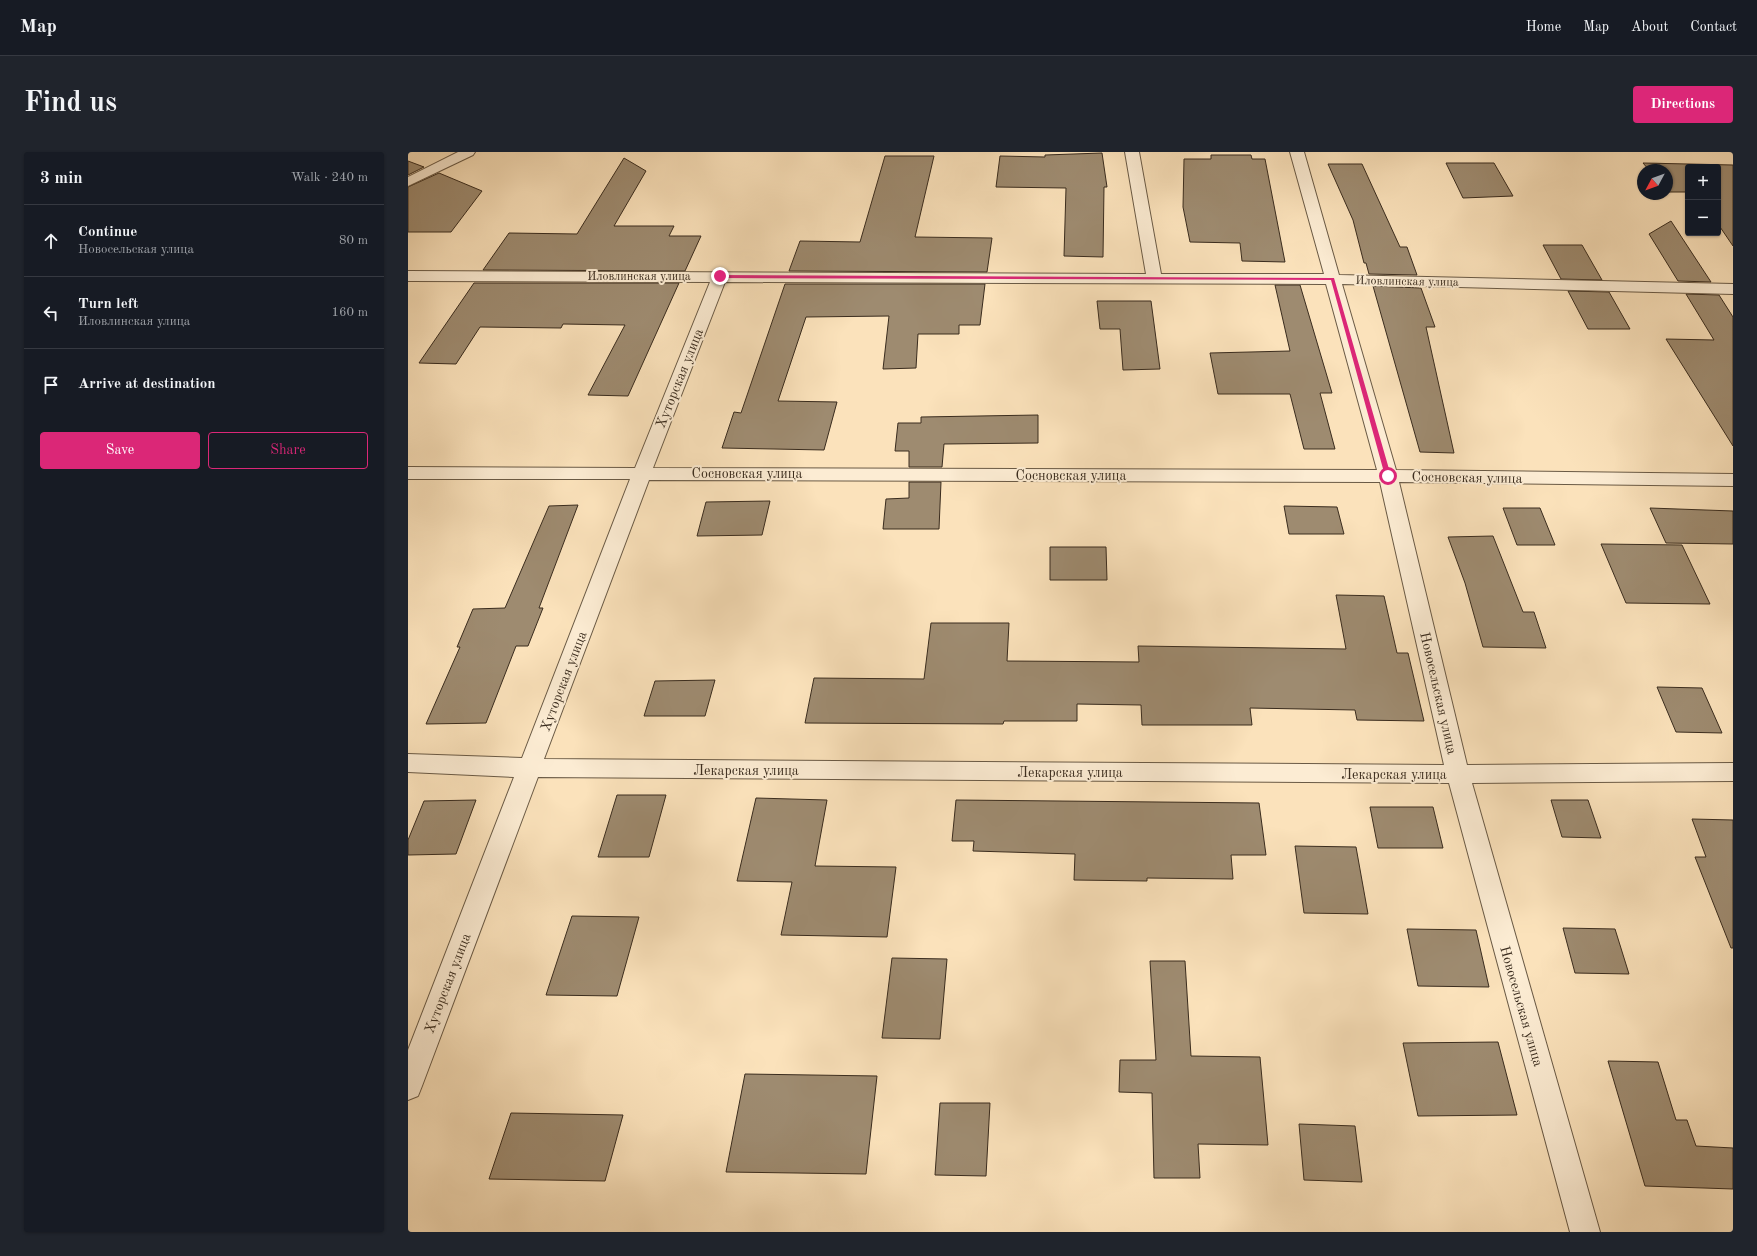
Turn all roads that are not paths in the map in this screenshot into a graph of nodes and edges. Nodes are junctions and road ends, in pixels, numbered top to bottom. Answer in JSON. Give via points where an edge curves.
{"nodes":[{"id":1,"x":468,"y":152,"type":"edge"},
{"id":2,"x":1132,"y":152,"type":"edge"},
{"id":3,"x":1297,"y":152,"type":"edge"},
{"id":4,"x":408,"y":182,"type":"edge"},
{"id":5,"x":408,"y":276,"type":"edge"},
{"id":6,"x":720,"y":276,"type":"junction"},
{"id":7,"x":1154,"y":278,"type":"junction"},
{"id":8,"x":1333,"y":279,"type":"junction"},
{"id":9,"x":1733,"y":289,"type":"edge"},
{"id":10,"x":408,"y":473,"type":"edge"},
{"id":11,"x":642,"y":473,"type":"junction"},
{"id":12,"x":1388,"y":476,"type":"junction"},
{"id":13,"x":1733,"y":480,"type":"edge"},
{"id":14,"x":408,"y":764,"type":"edge"},
{"id":15,"x":530,"y":768,"type":"junction"},
{"id":16,"x":1733,"y":772,"type":"edge"},
{"id":17,"x":1458,"y":774,"type":"junction"},
{"id":18,"x":408,"y":1086,"type":"edge"},
{"id":19,"x":1585,"y":1232,"type":"edge"}],
"edges":[{"from":1,"to":4,"type":"street"},
{"from":2,"to":7,"type":"street"},
{"from":3,"to":8,"type":"street","name":"Новосельская улица"},
{"from":5,"to":6,"type":"street","name":"Иловлинская улица"},
{"from":6,"to":7,"type":"street","name":"Иловлинская улица"},
{"from":6,"to":11,"type":"street","name":"Хуторская улица"},
{"from":7,"to":8,"type":"street","name":"Иловлинская улица"},
{"from":8,"to":9,"type":"street","name":"Иловлинская улица"},
{"from":8,"to":12,"type":"street","name":"Новосельская улица"},
{"from":10,"to":11,"type":"street","name":"Сосновская улица"},
{"from":11,"to":12,"type":"street","name":"Сосновская улица"},
{"from":11,"to":15,"type":"street","name":"Хуторская улица"},
{"from":12,"to":13,"type":"street","name":"Сосновская улица"},
{"from":12,"to":17,"type":"street","name":"Новосельская улица"},
{"from":14,"to":15,"type":"street","name":"Лекарская улица"},
{"from":15,"to":17,"type":"street","name":"Лекарская улица"},
{"from":15,"to":18,"type":"street","name":"Хуторская улица"},
{"from":16,"to":17,"type":"street","name":"Лекарская улица"},
{"from":17,"to":19,"type":"street","name":"Новосельская улица"}]}
